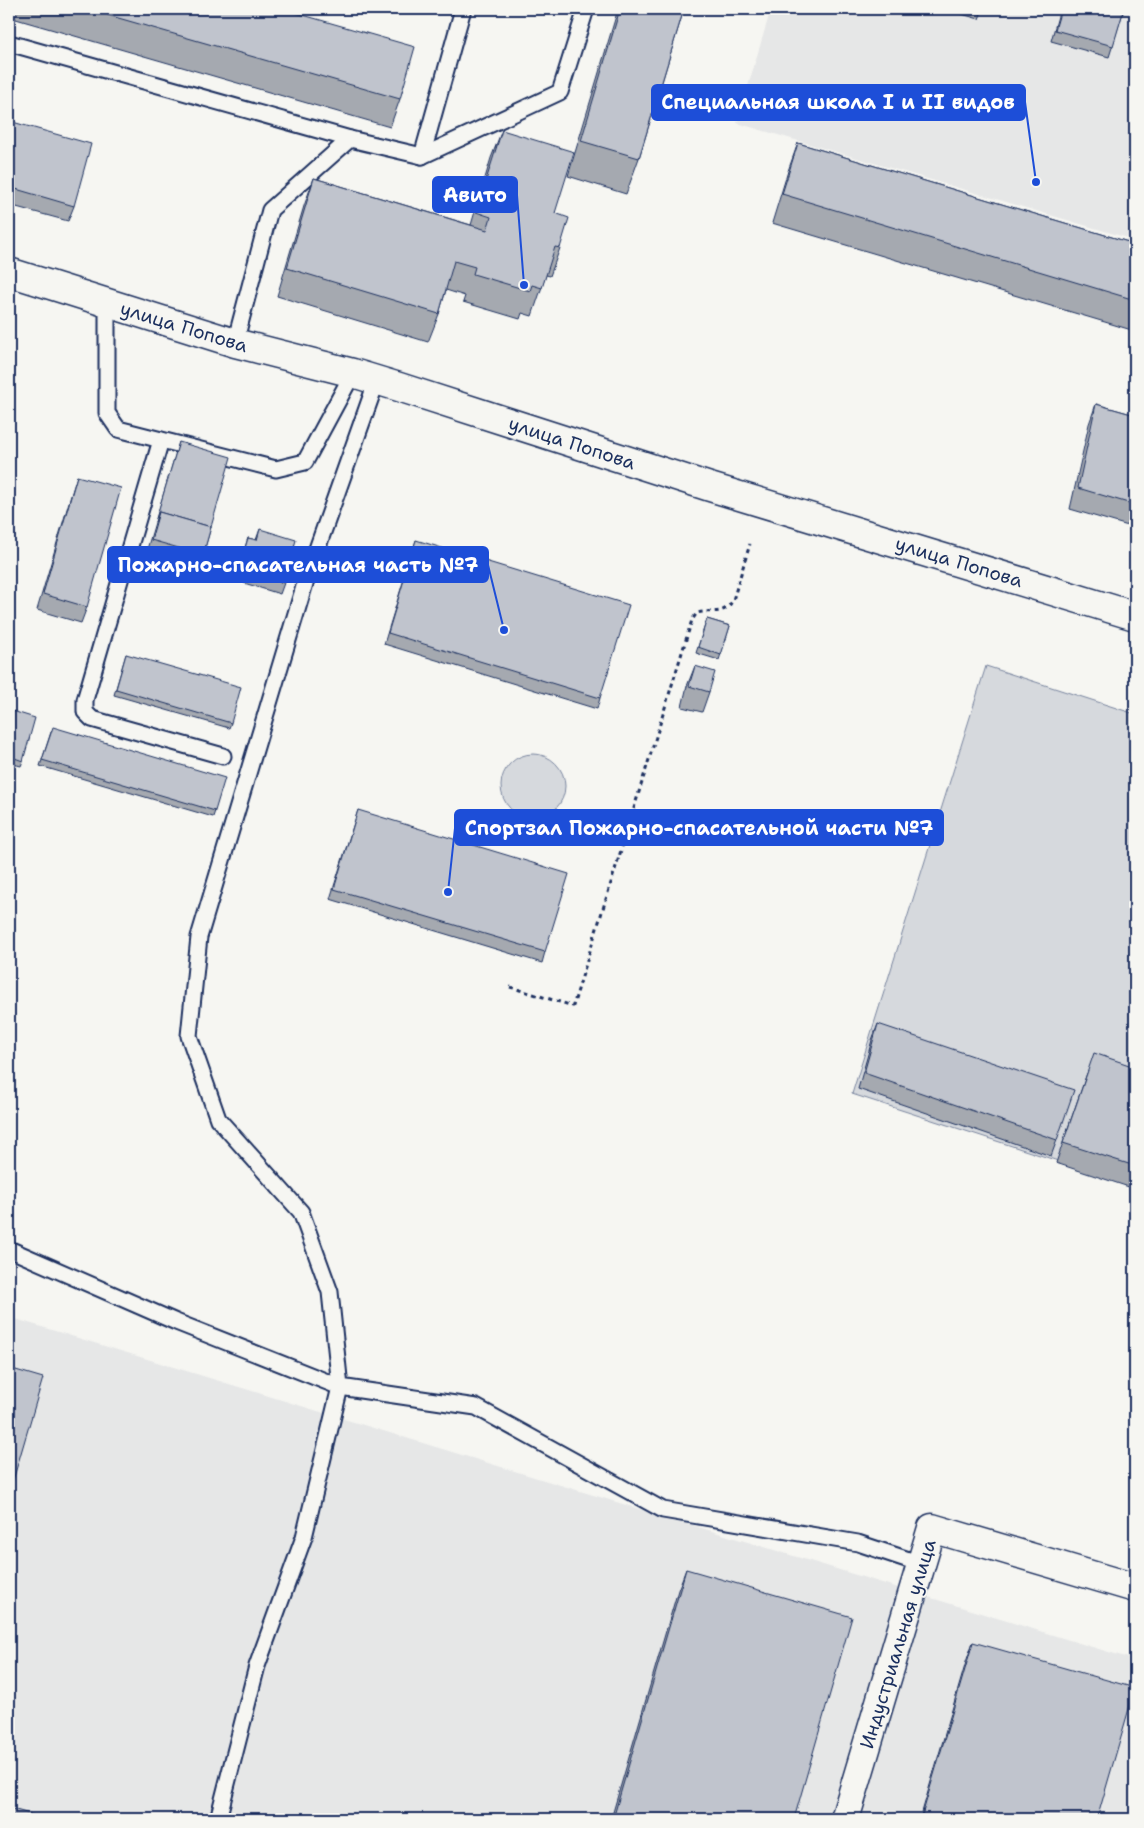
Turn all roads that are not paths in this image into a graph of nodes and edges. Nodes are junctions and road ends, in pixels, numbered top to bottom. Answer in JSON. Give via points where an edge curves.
{"nodes":[{"id":1,"x":463,"y":9,"type":"edge"},
{"id":2,"x":586,"y":9,"type":"edge"},
{"id":3,"x":9,"y":43,"type":"edge"},
{"id":4,"x":350,"y":139,"type":"junction"},
{"id":5,"x":422,"y":156,"type":"junction"},
{"id":6,"x":9,"y":272,"type":"edge"},
{"id":7,"x":107,"y":303,"type":"junction"},
{"id":8,"x":236,"y":343,"type":"junction"},
{"id":9,"x":365,"y":377,"type":"junction"},
{"id":10,"x":161,"y":440,"type":"junction"},
{"id":11,"x":1135,"y":616,"type":"edge"},
{"id":12,"x":223,"y":756,"type":"dead end"},
{"id":13,"x":9,"y":1249,"type":"edge"},
{"id":14,"x":340,"y":1387,"type":"junction"},
{"id":15,"x":921,"y":1564,"type":"junction"},
{"id":16,"x":1135,"y":1588,"type":"edge"},
{"id":17,"x":218,"y":1819,"type":"edge"},
{"id":18,"x":845,"y":1819,"type":"edge"}],
"edges":[{"from":1,"to":5,"type":"lane"},
{"from":2,"to":5,"type":"lane","via":[[560,92]]},
{"from":3,"to":4,"type":"lane"},
{"from":4,"to":5,"type":"lane"},
{"from":4,"to":8,"type":"lane","via":[[270,210]]},
{"from":6,"to":7,"type":"street","name":"улица Попова"},
{"from":7,"to":8,"type":"street","name":"улица Попова"},
{"from":7,"to":10,"type":"lane","via":[[107,413],[118,429]]},
{"from":8,"to":9,"type":"street","name":"улица Попова"},
{"from":9,"to":10,"type":"lane","via":[[305,462],[276,469]]},
{"from":9,"to":11,"type":"street","name":"улица Попова","via":[[710,487]]},
{"from":9,"to":14,"type":"lane","via":[[200,937],[189,1036],[218,1119],[301,1212],[330,1292]]},
{"from":10,"to":12,"type":"lane","via":[[85,700],[85,712],[92,719]]},
{"from":13,"to":14,"type":"lane","via":[[176,1322]]},
{"from":14,"to":15,"type":"lane","via":[[476,1407],[663,1510],[858,1542]]},
{"from":14,"to":17,"type":"lane","via":[[304,1537],[257,1666]]},
{"from":15,"to":16,"type":"street","name":"Индустриальная улица","via":[[932,1528]]},
{"from":15,"to":18,"type":"street","name":"Индустриальная улица"}]}
